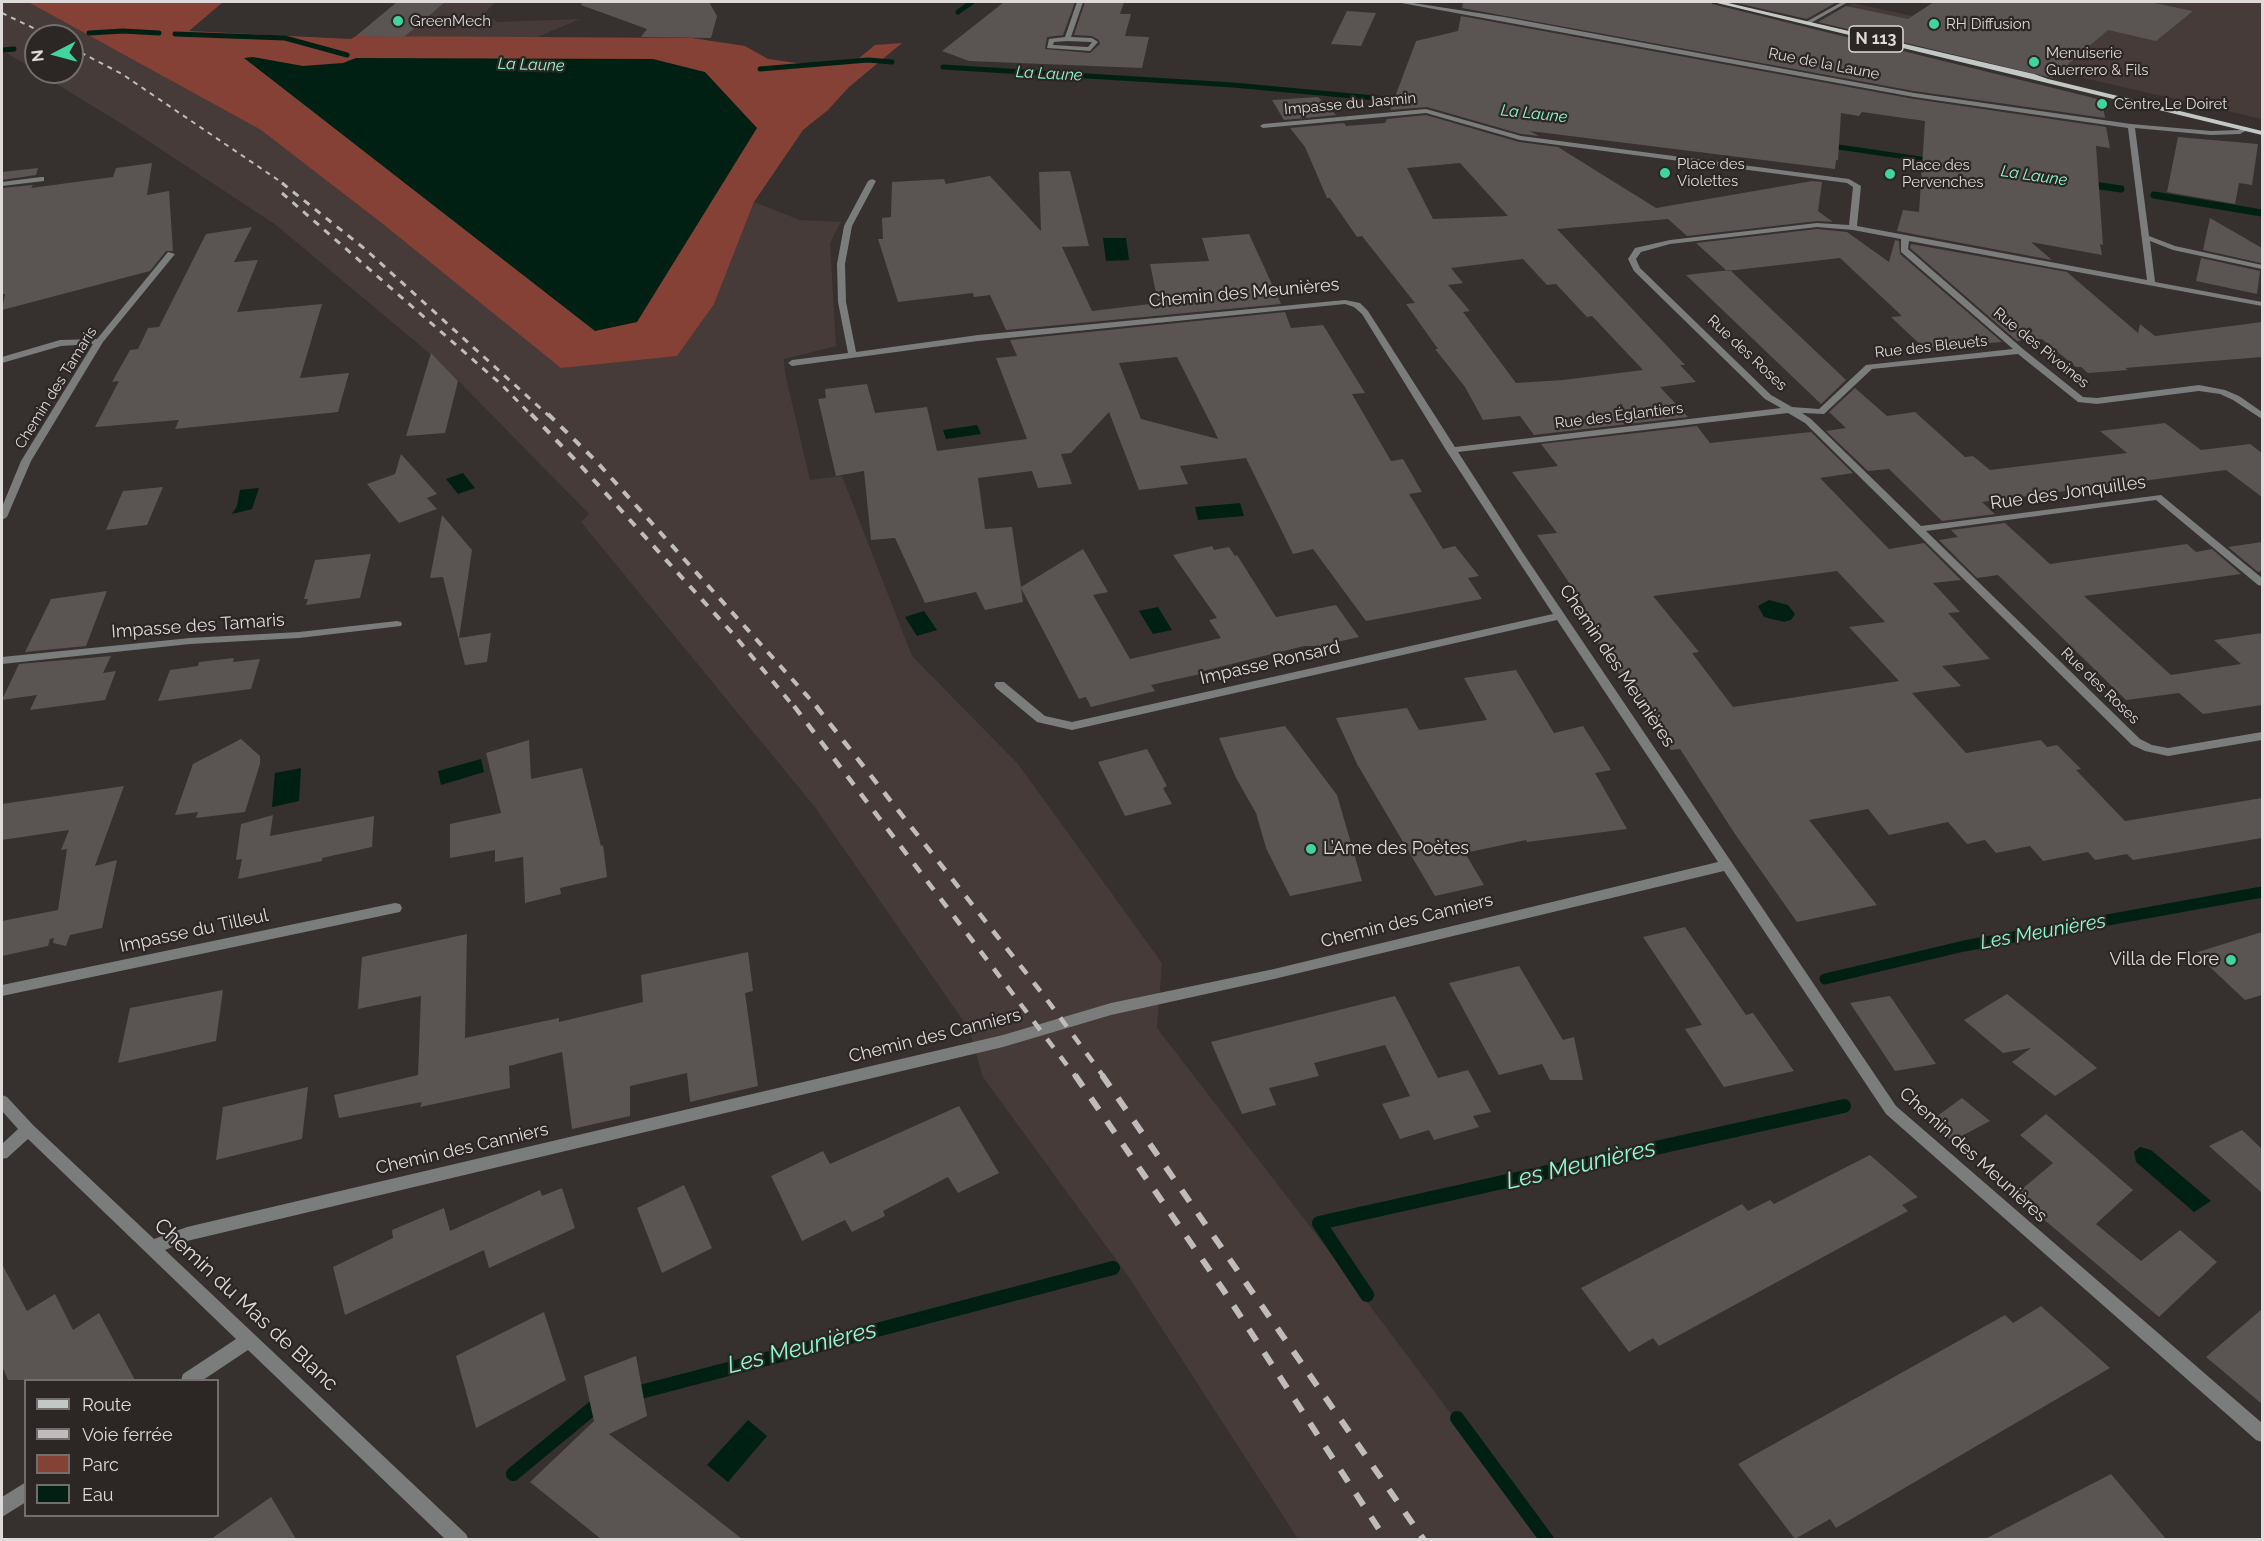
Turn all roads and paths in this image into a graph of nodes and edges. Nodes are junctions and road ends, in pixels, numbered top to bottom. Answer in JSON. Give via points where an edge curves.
{"nodes":[{"id":1,"x":1080,"y":2,"type":"edge"},
{"id":2,"x":1399,"y":2,"type":"edge"},
{"id":3,"x":1717,"y":2,"type":"edge"},
{"id":4,"x":1845,"y":2,"type":"edge"},
{"id":5,"x":1807,"y":23,"type":"junction"},
{"id":6,"x":1067,"y":39,"type":"junction"},
{"id":7,"x":2034,"y":76,"type":"junction"},
{"id":8,"x":2101,"y":88,"type":"junction"},
{"id":9,"x":2085,"y":90,"type":"junction"},
{"id":10,"x":1263,"y":126,"type":"dead end"},
{"id":11,"x":2131,"y":126,"type":"junction"},
{"id":12,"x":2248,"y":127,"type":"junction"},
{"id":13,"x":2262,"y":127,"type":"edge"},
{"id":14,"x":2262,"y":133,"type":"edge"},
{"id":15,"x":41,"y":179,"type":"dead end"},
{"id":16,"x":872,"y":181,"type":"dead end"},
{"id":17,"x":2,"y":184,"type":"edge"},
{"id":18,"x":1853,"y":228,"type":"junction"},
{"id":19,"x":2145,"y":237,"type":"junction"},
{"id":20,"x":1905,"y":238,"type":"junction"},
{"id":21,"x":2147,"y":248,"type":"junction"},
{"id":22,"x":2173,"y":248,"type":"junction"},
{"id":23,"x":171,"y":254,"type":"dead end"},
{"id":24,"x":2262,"y":267,"type":"edge"},
{"id":25,"x":2151,"y":283,"type":"junction"},
{"id":26,"x":2262,"y":304,"type":"edge"},
{"id":27,"x":99,"y":341,"type":"junction"},
{"id":28,"x":2020,"y":351,"type":"junction"},
{"id":29,"x":852,"y":353,"type":"junction"},
{"id":30,"x":2,"y":360,"type":"edge"},
{"id":31,"x":792,"y":363,"type":"dead end"},
{"id":32,"x":1790,"y":410,"type":"junction"},
{"id":33,"x":2262,"y":416,"type":"edge"},
{"id":34,"x":1451,"y":450,"type":"junction"},
{"id":35,"x":2,"y":517,"type":"edge"},
{"id":36,"x":1920,"y":529,"type":"junction"},
{"id":37,"x":2262,"y":583,"type":"edge"},
{"id":38,"x":1560,"y":616,"type":"junction"},
{"id":39,"x":397,"y":624,"type":"dead end"},
{"id":40,"x":2,"y":661,"type":"edge"},
{"id":41,"x":1000,"y":685,"type":"dead end"},
{"id":42,"x":2262,"y":736,"type":"edge"},
{"id":43,"x":1727,"y":865,"type":"junction"},
{"id":44,"x":395,"y":908,"type":"dead end"},
{"id":45,"x":2,"y":991,"type":"edge"},
{"id":46,"x":2,"y":1101,"type":"edge"},
{"id":47,"x":28,"y":1130,"type":"junction"},
{"id":48,"x":2,"y":1153,"type":"edge"},
{"id":49,"x":153,"y":1247,"type":"junction"},
{"id":50,"x":250,"y":1339,"type":"junction"},
{"id":51,"x":190,"y":1379,"type":"edge"},
{"id":52,"x":2262,"y":1434,"type":"edge"},
{"id":53,"x":24,"y":1492,"type":"edge"},
{"id":54,"x":2,"y":1508,"type":"edge"},
{"id":55,"x":460,"y":1539,"type":"edge"}],
"edges":[{"from":1,"to":6,"type":"street"},
{"from":2,"to":11,"type":"street","name":"Rue de la Laune","via":[[1914,94]]},
{"from":3,"to":5,"type":"main road","number":"N 113"},
{"from":4,"to":5,"type":"street"},
{"from":5,"to":7,"type":"main road","number":"N 113"},
{"from":6,"to":6,"type":"street","via":[[1092,40],[1095,42],[1090,49],[1049,47],[1051,40]]},
{"from":7,"to":8,"type":"main road","number":"N 113"},
{"from":7,"to":9,"type":"main road","number":"N 113"},
{"from":8,"to":9,"type":"main road","number":"N 113"},
{"from":8,"to":12,"type":"main road","number":"N 113"},
{"from":9,"to":12,"type":"main road","number":"N 113"},
{"from":10,"to":18,"type":"street","name":"Impasse du Jasmin","via":[[1426,111],[1520,138],[1849,181],[1857,186]]},
{"from":11,"to":12,"type":"street","name":"Rue de la Laune","via":[[2211,133],[2240,132]]},
{"from":11,"to":19,"type":"street"},
{"from":12,"to":13,"type":"main road","number":"N 113"},
{"from":12,"to":14,"type":"main road","number":"N 113"},
{"from":15,"to":17,"type":"street"},
{"from":16,"to":29,"type":"street","via":[[848,226],[841,264],[842,302]]},
{"from":18,"to":20,"type":"street","name":"Rue des Roses"},
{"from":18,"to":32,"type":"street","name":"Rue des Roses","via":[[1817,225],[1670,242],[1634,254],[1637,269],[1768,397]]},
{"from":19,"to":21,"type":"street"},
{"from":19,"to":22,"type":"street"},
{"from":20,"to":25,"type":"street","name":"Rue des Roses"},
{"from":20,"to":28,"type":"street","name":"Rue des Pivoines","via":[[1904,250]]},
{"from":21,"to":22,"type":"street"},
{"from":21,"to":25,"type":"street"},
{"from":22,"to":24,"type":"street"},
{"from":23,"to":27,"type":"street","name":"Chemin des Tamaris"},
{"from":25,"to":26,"type":"street","name":"Rue des Roses"},
{"from":27,"to":30,"type":"street","via":[[60,343]]},
{"from":27,"to":35,"type":"street","name":"Chemin des Tamaris","via":[[26,461]]},
{"from":28,"to":32,"type":"street","name":"Rue des Bleuets","via":[[1869,368],[1821,412]]},
{"from":28,"to":33,"type":"street","name":"Rue des Pivoines","via":[[2081,400],[2199,388],[2236,398]]},
{"from":29,"to":31,"type":"street","name":"Chemin des Meunières"},
{"from":29,"to":34,"type":"street","name":"Chemin des Meunières","via":[[1345,302],[1357,305],[1365,313]]},
{"from":32,"to":34,"type":"street","name":"Rue des Églantiers"},
{"from":32,"to":36,"type":"street","name":"Rue des Roses","via":[[1808,421]]},
{"from":34,"to":38,"type":"street","name":"Chemin des Meunières"},
{"from":36,"to":37,"type":"street","name":"Rue des Jonquilles","via":[[2158,497]]},
{"from":36,"to":42,"type":"street","name":"Rue des Roses","via":[[2136,742],[2168,752]]},
{"from":38,"to":41,"type":"street","name":"Impasse Ronsard","via":[[1072,726],[1041,719]]},
{"from":38,"to":43,"type":"street","name":"Chemin des Meunières"},
{"from":39,"to":40,"type":"street","name":"Impasse des Tamaris"},
{"from":43,"to":49,"type":"street","name":"Chemin des Canniers","via":[[1274,974],[1111,1009],[1003,1041],[187,1234]]},
{"from":43,"to":52,"type":"street","name":"Chemin des Meunières","via":[[1891,1110]]},
{"from":44,"to":45,"type":"street","name":"Impasse du Tilleul"},
{"from":46,"to":47,"type":"street","name":"Chemin du Mas de Blanc"},
{"from":47,"to":48,"type":"street"},
{"from":47,"to":49,"type":"street","name":"Chemin du Mas de Blanc"},
{"from":49,"to":50,"type":"street","name":"Chemin du Mas de Blanc"},
{"from":50,"to":51,"type":"street"},
{"from":50,"to":55,"type":"street","name":"Chemin du Mas de Blanc"},
{"from":53,"to":54,"type":"street"}]}
